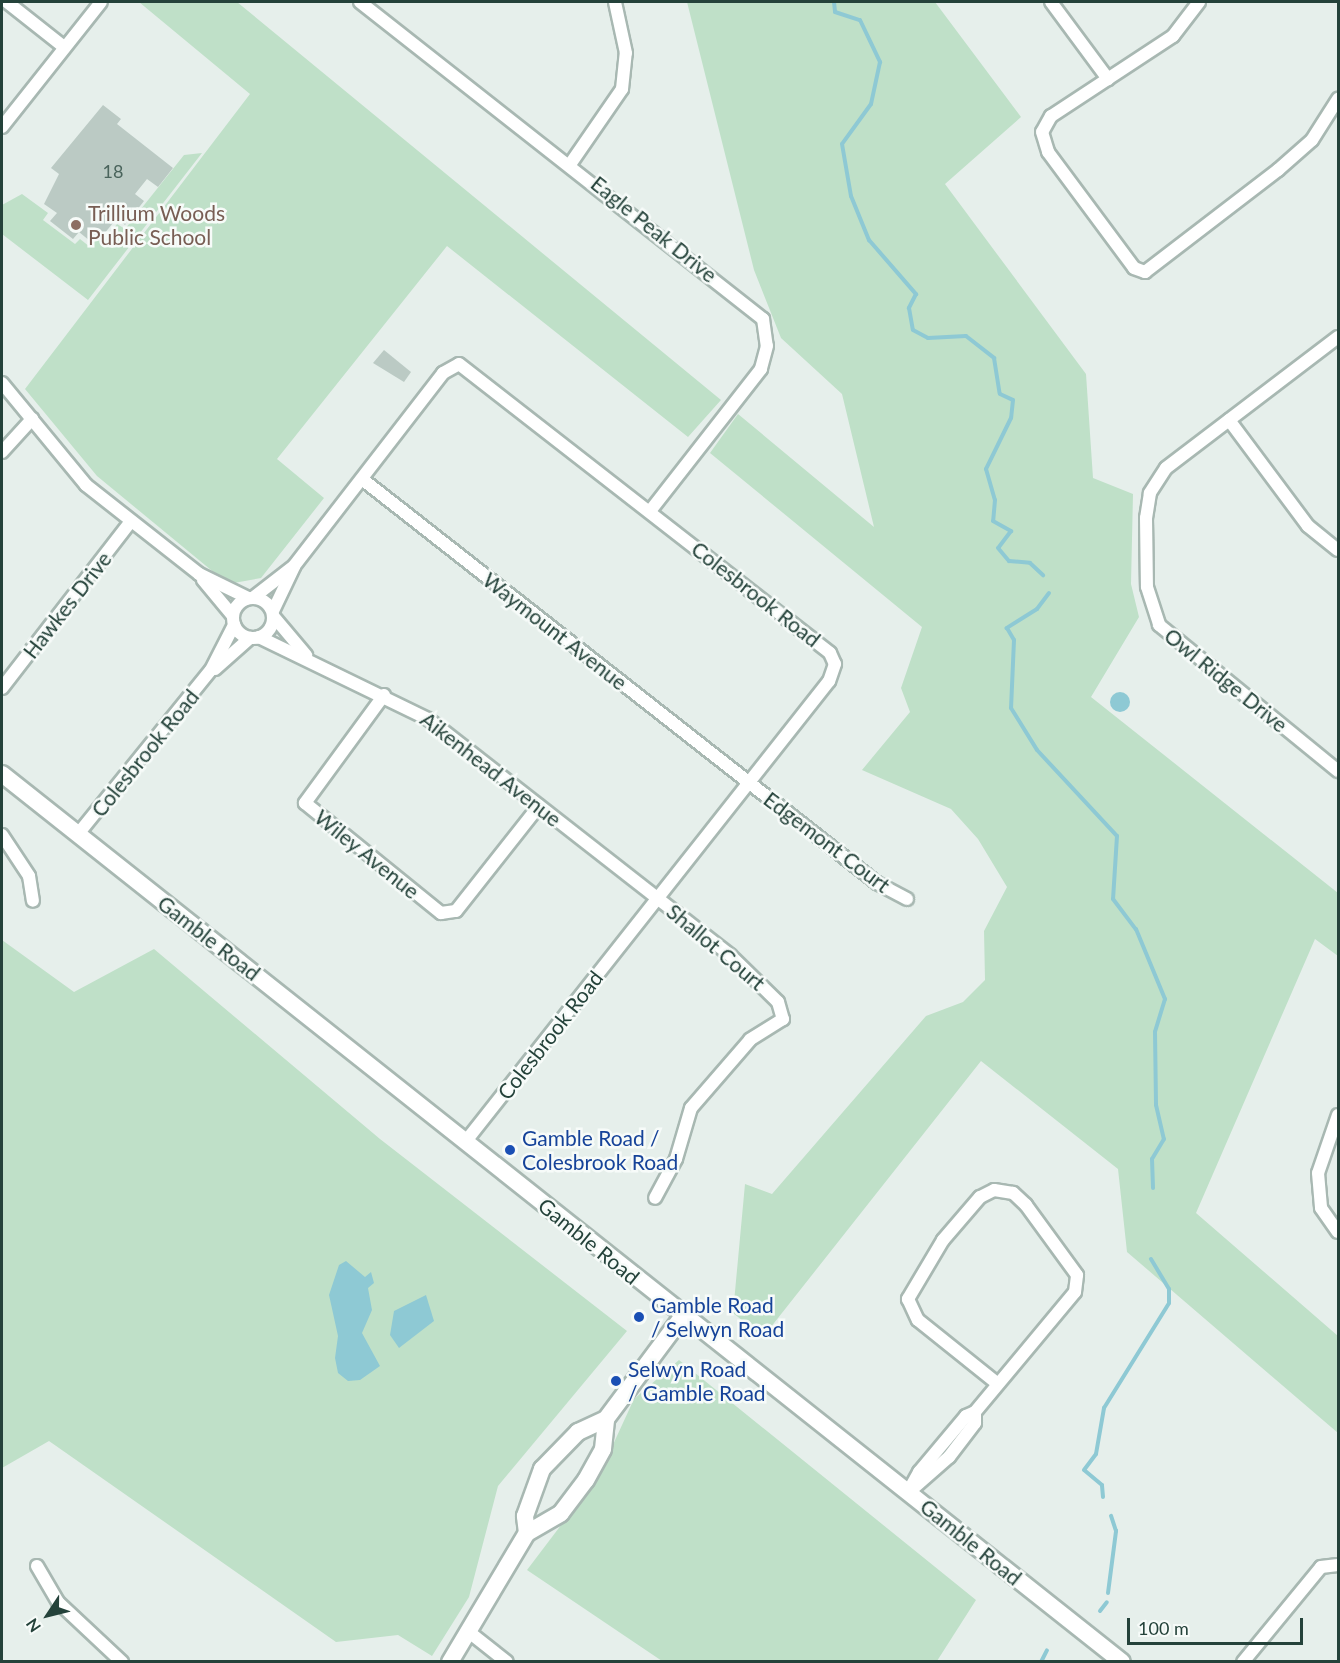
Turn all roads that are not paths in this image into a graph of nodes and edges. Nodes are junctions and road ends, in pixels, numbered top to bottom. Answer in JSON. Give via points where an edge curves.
{"nodes":[{"id":1,"x":7,"y":2,"type":"edge"},
{"id":2,"x":101,"y":2,"type":"edge"},
{"id":3,"x":360,"y":2,"type":"edge"},
{"id":4,"x":615,"y":2,"type":"edge"},
{"id":5,"x":1051,"y":2,"type":"edge"},
{"id":6,"x":1199,"y":2,"type":"edge"},
{"id":7,"x":64,"y":47,"type":"junction"},
{"id":8,"x":1108,"y":79,"type":"junction"},
{"id":9,"x":1338,"y":99,"type":"edge"},
{"id":10,"x":2,"y":127,"type":"edge"},
{"id":11,"x":571,"y":163,"type":"junction"},
{"id":12,"x":1338,"y":337,"type":"edge"},
{"id":13,"x":2,"y":383,"type":"edge"},
{"id":14,"x":32,"y":419,"type":"junction"},
{"id":15,"x":1229,"y":420,"type":"junction"},
{"id":16,"x":2,"y":452,"type":"edge"},
{"id":17,"x":362,"y":479,"type":"junction"},
{"id":18,"x":650,"y":511,"type":"junction"},
{"id":19,"x":132,"y":522,"type":"junction"},
{"id":20,"x":1338,"y":550,"type":"edge"},
{"id":21,"x":294,"y":566,"type":"junction"},
{"id":22,"x":199,"y":574,"type":"junction"},
{"id":23,"x":251,"y":597,"type":"junction"},
{"id":24,"x":273,"y":614,"type":"junction"},
{"id":25,"x":233,"y":620,"type":"junction"},
{"id":26,"x":255,"y":638,"type":"junction"},
{"id":27,"x":310,"y":661,"type":"junction"},
{"id":28,"x":212,"y":670,"type":"junction"},
{"id":29,"x":2,"y":688,"type":"edge"},
{"id":30,"x":384,"y":695,"type":"junction"},
{"id":31,"x":1338,"y":771,"type":"edge"},
{"id":32,"x":2,"y":774,"type":"edge"},
{"id":33,"x":749,"y":783,"type":"junction"},
{"id":34,"x":539,"y":806,"type":"junction"},
{"id":35,"x":78,"y":834,"type":"junction"},
{"id":36,"x":2,"y":835,"type":"edge"},
{"id":37,"x":658,"y":899,"type":"junction"},
{"id":38,"x":907,"y":899,"type":"dead end"},
{"id":39,"x":33,"y":901,"type":"dead end"},
{"id":40,"x":1338,"y":1115,"type":"edge"},
{"id":41,"x":466,"y":1141,"type":"junction"},
{"id":42,"x":655,"y":1198,"type":"dead end"},
{"id":43,"x":1338,"y":1232,"type":"edge"},
{"id":44,"x":682,"y":1317,"type":"junction"},
{"id":45,"x":999,"y":1384,"type":"junction"},
{"id":46,"x":606,"y":1419,"type":"junction"},
{"id":47,"x":908,"y":1492,"type":"junction"},
{"id":48,"x":527,"y":1533,"type":"junction"},
{"id":49,"x":1338,"y":1564,"type":"edge"},
{"id":50,"x":38,"y":1566,"type":"dead end"},
{"id":51,"x":469,"y":1632,"type":"junction"},
{"id":52,"x":122,"y":1662,"type":"edge"},
{"id":53,"x":450,"y":1662,"type":"edge"},
{"id":54,"x":507,"y":1662,"type":"edge"},
{"id":55,"x":1122,"y":1662,"type":"edge"},
{"id":56,"x":1243,"y":1662,"type":"edge"}],
"edges":[{"from":1,"to":7,"type":"street"},
{"from":2,"to":7,"type":"street"},
{"from":3,"to":11,"type":"street","name":"Eagle Peak Drive"},
{"from":4,"to":11,"type":"street","via":[[626,53],[622,89]]},
{"from":5,"to":8,"type":"street"},
{"from":6,"to":8,"type":"street","via":[[1173,36]]},
{"from":7,"to":10,"type":"street"},
{"from":8,"to":9,"type":"street","via":[[1051,116],[1043,142],[1140,272],[1295,156]]},
{"from":11,"to":18,"type":"street","name":"Eagle Peak Drive","via":[[756,310],[766,331],[761,369]]},
{"from":12,"to":15,"type":"street","name":"Owl Ridge Drive"},
{"from":13,"to":14,"type":"street"},
{"from":14,"to":16,"type":"street"},
{"from":14,"to":19,"type":"street","via":[[78,477]]},
{"from":15,"to":20,"type":"street","via":[[1308,526]]},
{"from":15,"to":31,"type":"street","name":"Owl Ridge Drive","via":[[1166,468],[1150,493],[1146,571],[1153,614],[1168,635]]},
{"from":17,"to":18,"type":"street","name":"Colesbrook Road","via":[[443,373],[459,364]]},
{"from":17,"to":21,"type":"street","name":"Colesbrook Road"},
{"from":17,"to":33,"type":"street","name":"Waymount Avenue"},
{"from":18,"to":33,"type":"street","name":"Colesbrook Road","via":[[830,653],[836,664],[829,681]]},
{"from":19,"to":22,"type":"street"},
{"from":19,"to":29,"type":"street","name":"Hawkes Drive"},
{"from":21,"to":23,"type":"street","name":"Colesbrook Road"},
{"from":21,"to":24,"type":"street","name":"Colesbrook Road"},
{"from":22,"to":23,"type":"street"},
{"from":22,"to":25,"type":"street"},
{"from":23,"to":24,"type":"street","name":"Aikenhead Avenue"},
{"from":23,"to":25,"type":"street","name":"Colesbrook Road"},
{"from":24,"to":26,"type":"street","name":"Colesbrook Road","via":[[270,630]]},
{"from":24,"to":27,"type":"street","name":"Aikenhead Avenue"},
{"from":25,"to":26,"type":"street","name":"Aikenhead Avenue"},
{"from":25,"to":28,"type":"street","name":"Colesbrook Road"},
{"from":26,"to":27,"type":"street","name":"Aikenhead Avenue"},
{"from":26,"to":28,"type":"street","name":"Colesbrook Road"},
{"from":27,"to":30,"type":"street","name":"Aikenhead Avenue"},
{"from":28,"to":35,"type":"street","name":"Colesbrook Road"},
{"from":30,"to":34,"type":"street","name":"Aikenhead Avenue","via":[[429,719]]},
{"from":30,"to":34,"type":"street","name":"Wiley Avenue","via":[[305,803],[441,913],[456,911]]},
{"from":32,"to":35,"type":"main road","name":"Gamble Road"},
{"from":33,"to":37,"type":"street","name":"Colesbrook Road"},
{"from":33,"to":38,"type":"street","name":"Edgemont Court","via":[[877,883]]},
{"from":34,"to":37,"type":"street","name":"Aikenhead Avenue"},
{"from":35,"to":41,"type":"main road","name":"Gamble Road"},
{"from":36,"to":39,"type":"street","via":[[29,876]]},
{"from":37,"to":41,"type":"street","name":"Colesbrook Road"},
{"from":37,"to":42,"type":"street","name":"Shallot Court","via":[[750,971],[778,1002],[783,1019],[750,1040],[700,1095]]},
{"from":40,"to":43,"type":"street","via":[[1318,1173],[1321,1208]]},
{"from":41,"to":44,"type":"main road","name":"Gamble Road"},
{"from":44,"to":46,"type":"main road"},
{"from":44,"to":47,"type":"main road","name":"Gamble Road"},
{"from":45,"to":45,"type":"street","via":[[1075,1293],[1077,1275],[1026,1205],[1013,1193],[994,1190],[980,1197],[943,1240],[908,1299],[918,1320]]},
{"from":45,"to":47,"type":"street","via":[[975,1412],[975,1423],[949,1457]]},
{"from":46,"to":48,"type":"main road","via":[[603,1449],[586,1480],[561,1513]]},
{"from":46,"to":48,"type":"main road","via":[[578,1432],[542,1469],[525,1516]]},
{"from":47,"to":55,"type":"main road","name":"Gamble Road"},
{"from":48,"to":51,"type":"main road"},
{"from":49,"to":56,"type":"street","via":[[1321,1567]]},
{"from":50,"to":52,"type":"street","via":[[58,1602]]},
{"from":51,"to":53,"type":"main road"},
{"from":51,"to":54,"type":"street"}]}
